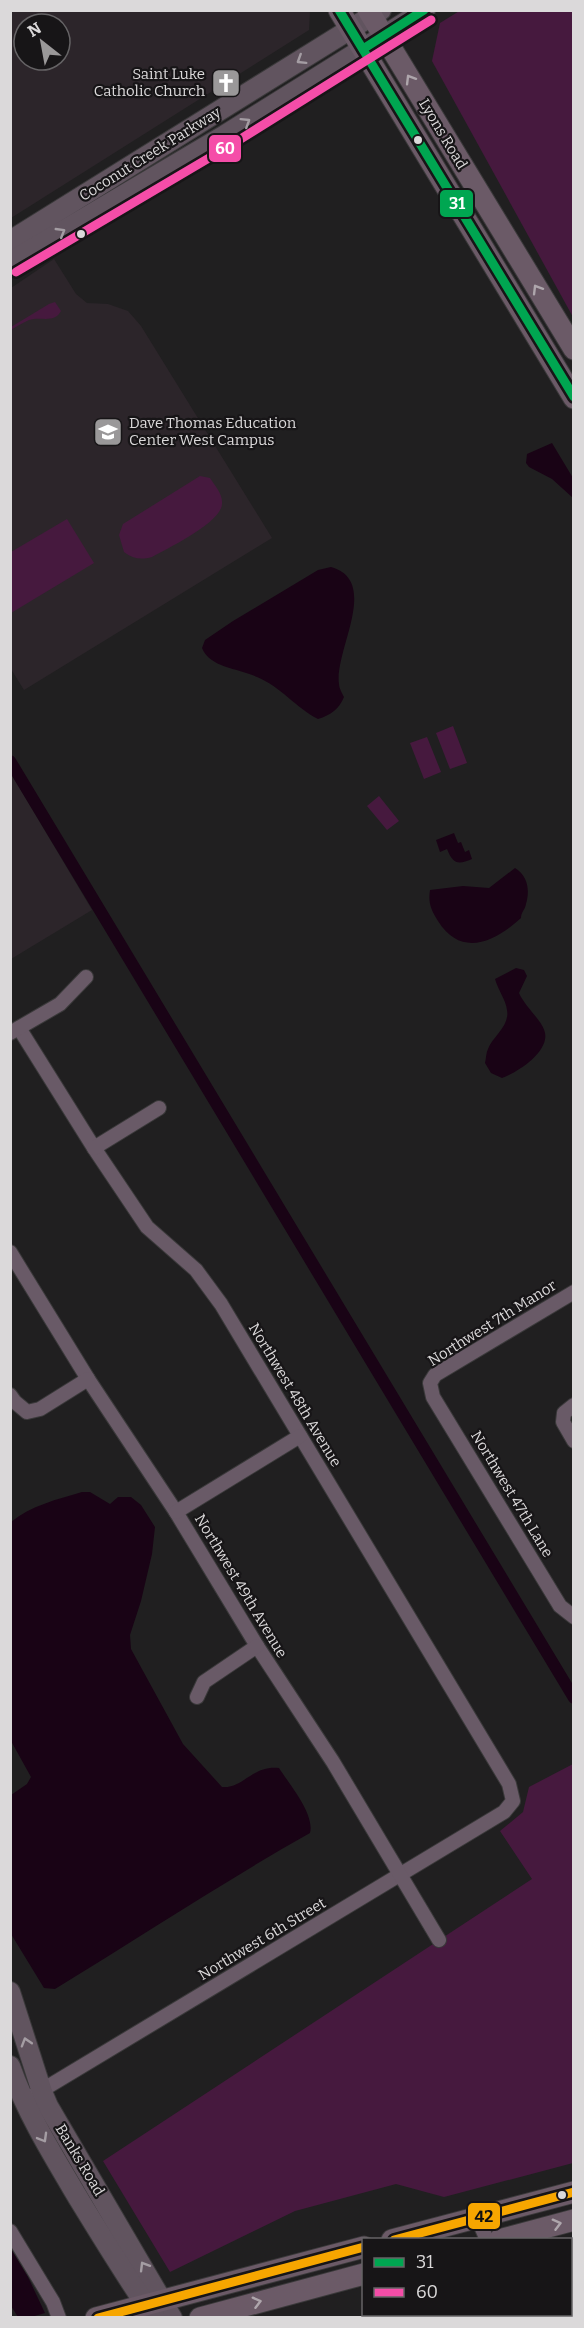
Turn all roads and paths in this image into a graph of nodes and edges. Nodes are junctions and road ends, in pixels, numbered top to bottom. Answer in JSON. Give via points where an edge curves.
{"nodes":[{"id":1,"x":339,"y":10,"type":"edge"},
{"id":2,"x":425,"y":10,"type":"edge"},
{"id":3,"x":374,"y":12,"type":"edge"},
{"id":4,"x":350,"y":29,"type":"junction"},
{"id":5,"x":384,"y":36,"type":"junction"},
{"id":6,"x":363,"y":49,"type":"junction"},
{"id":7,"x":10,"y":240,"type":"edge"},
{"id":8,"x":10,"y":262,"type":"edge"},
{"id":9,"x":573,"y":349,"type":"edge"},
{"id":10,"x":573,"y":398,"type":"edge"},
{"id":11,"x":86,"y":977,"type":"dead end"},
{"id":12,"x":15,"y":1030,"type":"edge"},
{"id":13,"x":159,"y":1108,"type":"dead end"},
{"id":14,"x":94,"y":1148,"type":"junction"},
{"id":15,"x":10,"y":1251,"type":"edge"},
{"id":16,"x":573,"y":1292,"type":"edge"},
{"id":17,"x":88,"y":1379,"type":"junction"},
{"id":18,"x":430,"y":1383,"type":"joint"},
{"id":19,"x":10,"y":1395,"type":"edge"},
{"id":20,"x":568,"y":1409,"type":"edge"},
{"id":21,"x":300,"y":1436,"type":"junction"},
{"id":22,"x":573,"y":1441,"type":"edge"},
{"id":23,"x":176,"y":1512,"type":"junction"},
{"id":24,"x":573,"y":1617,"type":"edge"},
{"id":25,"x":257,"y":1646,"type":"junction"},
{"id":26,"x":197,"y":1697,"type":"dead end"},
{"id":27,"x":513,"y":1801,"type":"joint"},
{"id":28,"x":400,"y":1875,"type":"junction"},
{"id":29,"x":439,"y":1940,"type":"dead end"},
{"id":30,"x":10,"y":1992,"type":"edge"},
{"id":31,"x":10,"y":2066,"type":"edge"},
{"id":32,"x":33,"y":2096,"type":"junction"},
{"id":33,"x":573,"y":2192,"type":"edge"},
{"id":34,"x":483,"y":2216,"type":"junction"},
{"id":35,"x":573,"y":2220,"type":"edge"},
{"id":36,"x":10,"y":2231,"type":"edge"},
{"id":37,"x":400,"y":2238,"type":"edge"},
{"id":38,"x":487,"y":2238,"type":"edge"},
{"id":39,"x":499,"y":2238,"type":"edge"},
{"id":40,"x":504,"y":2238,"type":"edge"},
{"id":41,"x":362,"y":2247,"type":"edge"},
{"id":42,"x":362,"y":2274,"type":"edge"},
{"id":43,"x":158,"y":2309,"type":"edge"},
{"id":44,"x":59,"y":2318,"type":"edge"},
{"id":45,"x":96,"y":2318,"type":"edge"},
{"id":46,"x":200,"y":2318,"type":"edge"}],
"edges":[{"from":1,"to":4,"type":"main road","name":"Lyons Road"},
{"from":2,"to":5,"type":"main road","name":"Coconut Creek Parkway"},
{"from":3,"to":4,"type":"main road","name":"Coconut Creek Parkway"},
{"from":3,"to":5,"type":"main road","name":"Lyons Road"},
{"from":4,"to":6,"type":"main road","name":"Lyons Road"},
{"from":4,"to":7,"type":"main road","name":"Coconut Creek Parkway","one_way":true},
{"from":5,"to":6,"type":"main road","name":"Coconut Creek Parkway"},
{"from":9,"to":5,"type":"main road","name":"Lyons Road","one_way":true},
{"from":8,"to":6,"type":"main road","name":"Coconut Creek Parkway","one_way":true},
{"from":6,"to":10,"type":"main road","name":"Lyons Road"},
{"from":11,"to":12,"type":"street","via":[[60,1004]]},
{"from":12,"to":14,"type":"street","name":"Northwest 48th Avenue"},
{"from":13,"to":14,"type":"street"},
{"from":14,"to":21,"type":"street","name":"Northwest 48th Avenue","via":[[147,1227],[196,1270],[221,1304]]},
{"from":15,"to":17,"type":"street","name":"Northwest 49th Avenue"},
{"from":16,"to":18,"type":"street","name":"Northwest 7th Manor","via":[[435,1375]]},
{"from":17,"to":19,"type":"street","via":[[40,1409],[27,1412]]},
{"from":17,"to":23,"type":"street","name":"Northwest 49th Avenue"},
{"from":18,"to":24,"type":"street","name":"Northwest 47th Lane","via":[[433,1397],[560,1606]]},
{"from":20,"to":22,"type":"street","via":[[562,1422]]},
{"from":21,"to":23,"type":"street"},
{"from":21,"to":27,"type":"street","name":"Northwest 48th Avenue","via":[[509,1784]]},
{"from":23,"to":25,"type":"street","name":"Northwest 49th Avenue"},
{"from":25,"to":26,"type":"street","via":[[204,1682]]},
{"from":25,"to":28,"type":"street","name":"Northwest 49th Avenue","via":[[333,1762]]},
{"from":27,"to":28,"type":"street","name":"Northwest 6th Street","via":[[504,1812]]},
{"from":28,"to":29,"type":"street","name":"Northwest 49th Avenue"},
{"from":28,"to":32,"type":"street","name":"Northwest 6th Street"},
{"from":32,"to":30,"type":"main road","name":"Banks Road","one_way":true},
{"from":31,"to":32,"type":"main road","name":"Banks Road"},
{"from":32,"to":43,"type":"main road","name":"Banks Road","via":[[63,2132]]},
{"from":33,"to":34,"type":"main road"},
{"from":34,"to":37,"type":"main road"},
{"from":34,"to":38,"type":"street"},
{"from":34,"to":39,"type":"street"},
{"from":40,"to":35,"type":"main road","one_way":true},
{"from":36,"to":44,"type":"street"},
{"from":41,"to":43,"type":"main road"},
{"from":46,"to":42,"type":"main road","one_way":true},
{"from":43,"to":45,"type":"main road"}]}
